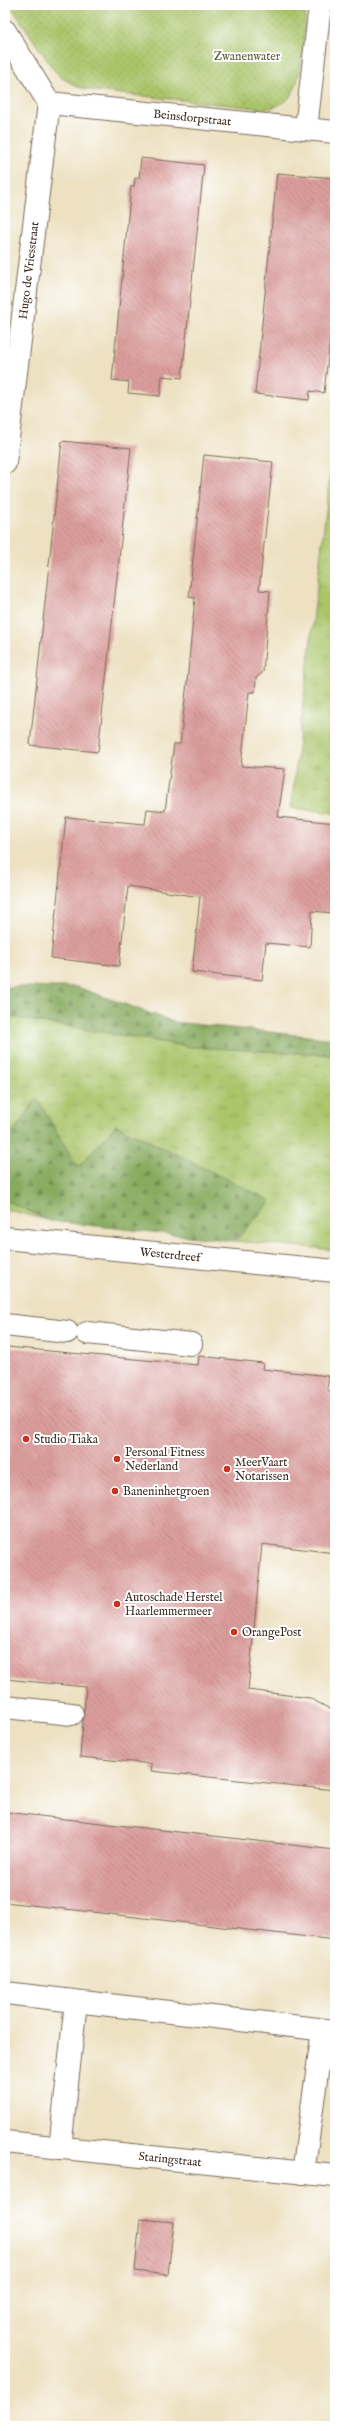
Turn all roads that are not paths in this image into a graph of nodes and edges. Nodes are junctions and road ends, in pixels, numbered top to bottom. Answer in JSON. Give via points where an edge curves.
{"nodes":[{"id":1,"x":320,"y":5,"type":"edge"},
{"id":2,"x":5,"y":31,"type":"edge"},
{"id":3,"x":49,"y":103,"type":"junction"},
{"id":4,"x":306,"y":129,"type":"junction"},
{"id":5,"x":335,"y":132,"type":"edge"},
{"id":6,"x":10,"y":369,"type":"edge"},
{"id":7,"x":5,"y":462,"type":"edge"},
{"id":8,"x":5,"y":1238,"type":"edge"},
{"id":9,"x":335,"y":1271,"type":"edge"},
{"id":10,"x":5,"y":1325,"type":"edge"},
{"id":11,"x":191,"y":1344,"type":"dead end"},
{"id":12,"x":5,"y":1708,"type":"edge"},
{"id":13,"x":72,"y":1714,"type":"dead end"},
{"id":14,"x":5,"y":1993,"type":"edge"},
{"id":15,"x":76,"y":2002,"type":"junction"},
{"id":16,"x":329,"y":2031,"type":"edge"},
{"id":17,"x":5,"y":2142,"type":"edge"},
{"id":18,"x":60,"y":2148,"type":"junction"},
{"id":19,"x":303,"y":2173,"type":"junction"},
{"id":20,"x":335,"y":2176,"type":"edge"}],
"edges":[{"from":1,"to":4,"type":"street"},
{"from":2,"to":3,"type":"street"},
{"from":3,"to":4,"type":"street","name":"Beinsdorpstraat"},
{"from":3,"to":6,"type":"street","name":"Hugo de Vriesstraat"},
{"from":4,"to":5,"type":"street","name":"Beinsdorpstraat"},
{"from":6,"to":7,"type":"street","name":"Hugo de Vriesstraat"},
{"from":8,"to":9,"type":"street","name":"Westerdreef"},
{"from":10,"to":11,"type":"street"},
{"from":12,"to":13,"type":"street"},
{"from":14,"to":15,"type":"street"},
{"from":15,"to":16,"type":"street"},
{"from":15,"to":18,"type":"street"},
{"from":16,"to":19,"type":"street"},
{"from":17,"to":18,"type":"street","name":"Staringstraat"},
{"from":18,"to":19,"type":"street","name":"Staringstraat"},
{"from":19,"to":20,"type":"street","name":"Staringstraat"}]}
